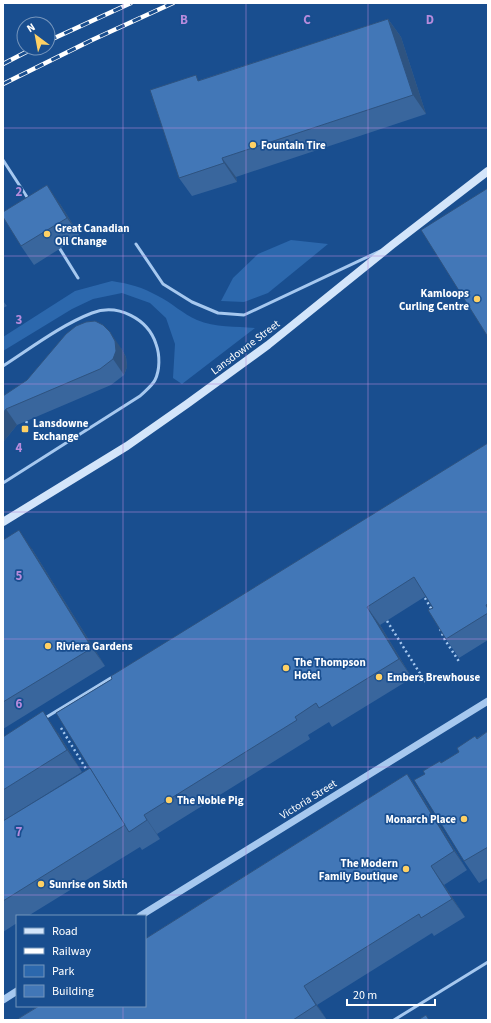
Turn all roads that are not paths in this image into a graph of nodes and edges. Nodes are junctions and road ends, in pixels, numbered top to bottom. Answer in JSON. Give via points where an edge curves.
{"nodes":[{"id":1,"x":3,"y":160,"type":"edge"},
{"id":2,"x":488,"y":172,"type":"edge"},
{"id":3,"x":31,"y":204,"type":"edge"},
{"id":4,"x":136,"y":244,"type":"dead end"},
{"id":5,"x":392,"y":245,"type":"junction"},
{"id":6,"x":60,"y":249,"type":"dead end"},
{"id":7,"x":78,"y":278,"type":"dead end"},
{"id":8,"x":3,"y":366,"type":"edge"},
{"id":9,"x":3,"y":483,"type":"edge"},
{"id":10,"x":3,"y":522,"type":"edge"},
{"id":11,"x":116,"y":674,"type":"edge"},
{"id":12,"x":488,"y":701,"type":"edge"},
{"id":13,"x":40,"y":721,"type":"edge"},
{"id":14,"x":142,"y":915,"type":"edge"},
{"id":15,"x":488,"y":962,"type":"edge"},
{"id":16,"x":16,"y":993,"type":"edge"},
{"id":17,"x":3,"y":1000,"type":"edge"},
{"id":18,"x":394,"y":1020,"type":"edge"}],
"edges":[{"from":1,"to":3,"type":"lane"},
{"from":2,"to":5,"type":"main road","name":"Lansdowne Street"},
{"from":4,"to":5,"type":"lane","via":[[164,284],[192,302],[218,312],[244,314]]},
{"from":5,"to":10,"type":"main road","name":"Lansdowne Street","via":[[268,345],[187,404],[127,446]]},
{"from":6,"to":7,"type":"lane"},
{"from":8,"to":9,"type":"lane","via":[[64,327],[93,312],[105,310],[131,315],[142,322],[156,344],[159,365],[155,380],[140,396]]},
{"from":11,"to":13,"type":"lane"},
{"from":12,"to":14,"type":"street","name":"Victoria Street"},
{"from":15,"to":18,"type":"lane"},
{"from":16,"to":17,"type":"street"}]}
